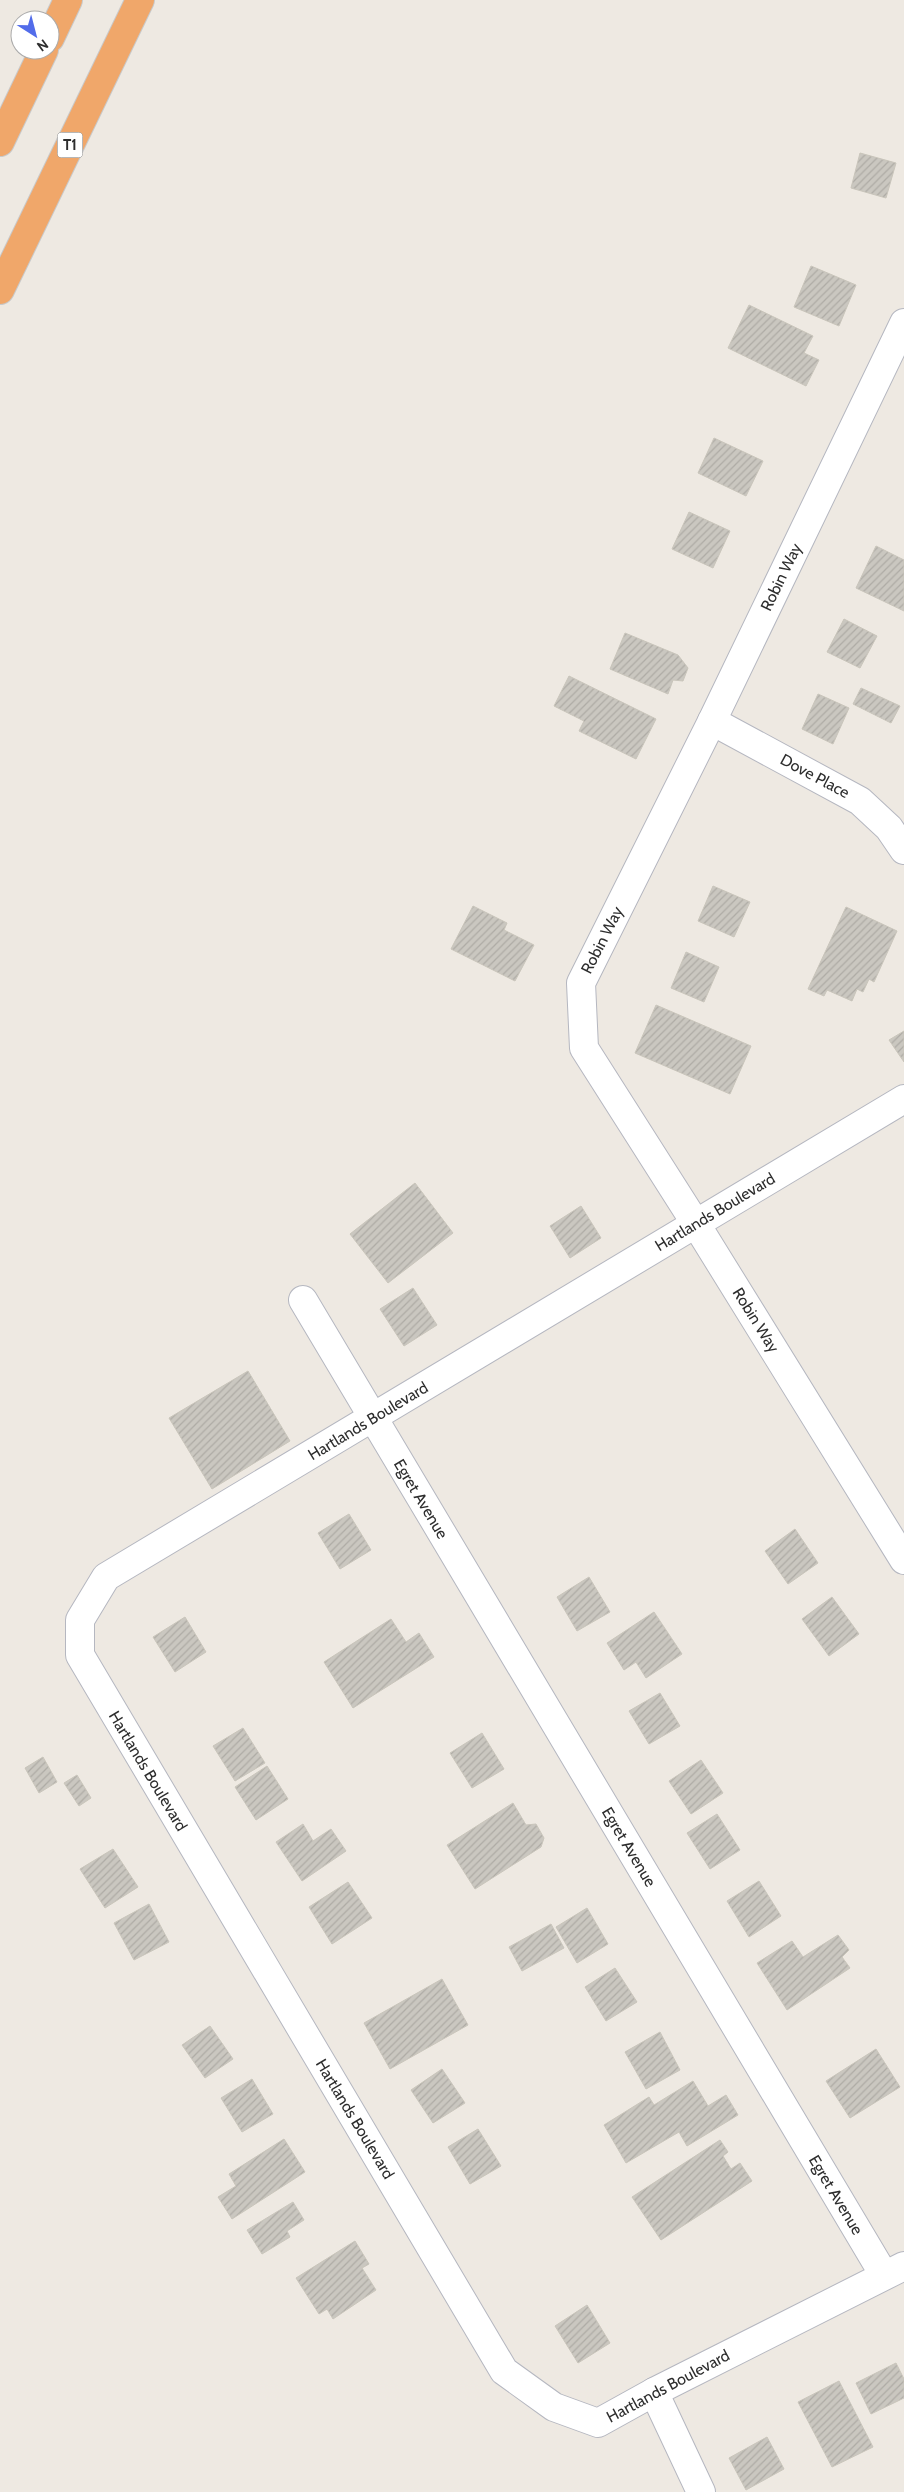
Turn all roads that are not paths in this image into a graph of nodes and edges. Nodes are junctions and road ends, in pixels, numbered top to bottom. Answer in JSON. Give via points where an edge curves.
{"nodes":[{"id":1,"x":68,"y":0,"type":"edge"},
{"id":2,"x":140,"y":0,"type":"edge"},
{"id":3,"x":60,"y":17,"type":"edge"},
{"id":4,"x":39,"y":60,"type":"edge"},
{"id":5,"x":0,"y":142,"type":"edge"},
{"id":6,"x":0,"y":290,"type":"edge"},
{"id":7,"x":904,"y":323,"type":"edge"},
{"id":8,"x":712,"y":721,"type":"junction"},
{"id":9,"x":904,"y":850,"type":"edge"},
{"id":10,"x":904,"y":1099,"type":"edge"},
{"id":11,"x":696,"y":1224,"type":"junction"},
{"id":12,"x":303,"y":1300,"type":"dead end"},
{"id":13,"x":374,"y":1418,"type":"junction"},
{"id":14,"x":904,"y":1560,"type":"edge"},
{"id":15,"x":894,"y":2270,"type":"edge"},
{"id":16,"x":654,"y":2392,"type":"junction"},
{"id":17,"x":701,"y":2492,"type":"edge"}],
"edges":[{"from":1,"to":3,"type":"highway"},
{"from":2,"to":6,"type":"highway","number":"T1"},
{"from":4,"to":5,"type":"highway"},
{"from":7,"to":8,"type":"street","name":"Robin Way"},
{"from":8,"to":9,"type":"street","name":"Dove Place","via":[[860,801],[889,828]]},
{"from":8,"to":11,"type":"street","name":"Robin Way","via":[[581,983],[584,1048]]},
{"from":10,"to":11,"type":"street","name":"Hartlands Boulevard"},
{"from":11,"to":13,"type":"street","name":"Hartlands Boulevard"},
{"from":11,"to":14,"type":"street","name":"Robin Way"},
{"from":12,"to":13,"type":"street","name":"Egret Avenue"},
{"from":13,"to":15,"type":"street","name":"Egret Avenue"},
{"from":13,"to":16,"type":"street","name":"Hartlands Boulevard","via":[[106,1577],[80,1620],[80,1655],[504,2371],[554,2407],[598,2423]]},
{"from":15,"to":16,"type":"street","name":"Hartlands Boulevard"},
{"from":16,"to":17,"type":"street"}]}
